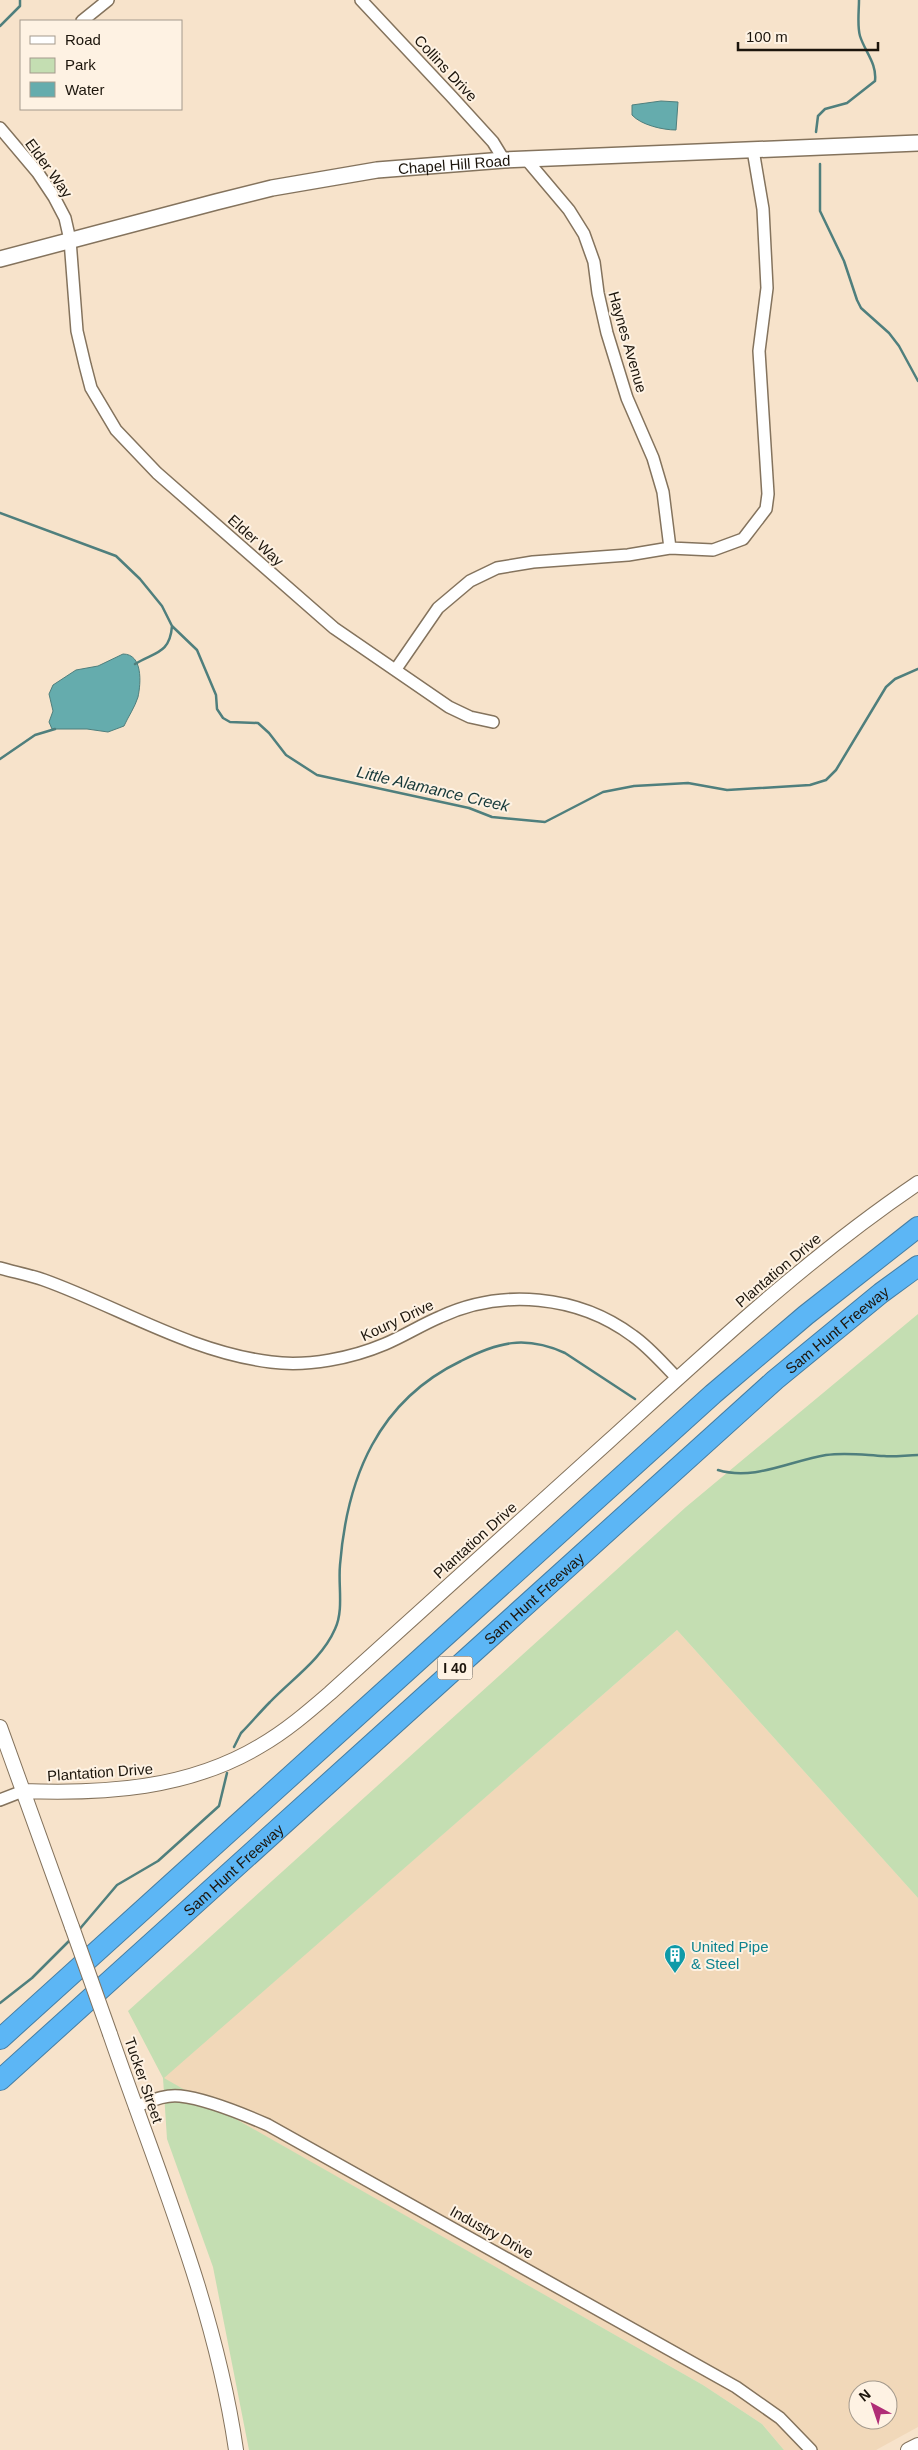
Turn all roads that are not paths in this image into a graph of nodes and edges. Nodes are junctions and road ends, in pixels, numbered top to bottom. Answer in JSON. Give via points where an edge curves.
{"nodes":[{"id":1,"x":108,"y":0,"type":"edge"},
{"id":2,"x":361,"y":0,"type":"edge"},
{"id":3,"x":83,"y":20,"type":"edge"},
{"id":4,"x":0,"y":128,"type":"edge"},
{"id":5,"x":918,"y":143,"type":"edge"},
{"id":6,"x":753,"y":150,"type":"junction"},
{"id":7,"x":526,"y":159,"type":"junction"},
{"id":8,"x":504,"y":160,"type":"junction"},
{"id":9,"x":70,"y":240,"type":"junction"},
{"id":10,"x":0,"y":259,"type":"edge"},
{"id":11,"x":670,"y":548,"type":"junction"},
{"id":12,"x":396,"y":669,"type":"junction"},
{"id":13,"x":493,"y":722,"type":"dead end"},
{"id":14,"x":918,"y":1183,"type":"edge"},
{"id":15,"x":918,"y":1227,"type":"edge"},
{"id":16,"x":918,"y":1266,"type":"edge"},
{"id":17,"x":0,"y":1268,"type":"edge"},
{"id":18,"x":677,"y":1378,"type":"junction"},
{"id":19,"x":0,"y":1727,"type":"edge"},
{"id":20,"x":23,"y":1791,"type":"junction"},
{"id":21,"x":0,"y":1800,"type":"edge"},
{"id":22,"x":0,"y":2039,"type":"edge"},
{"id":23,"x":0,"y":2080,"type":"edge"},
{"id":24,"x":135,"y":2108,"type":"junction"},
{"id":25,"x":918,"y":2445,"type":"edge"},
{"id":26,"x":236,"y":2450,"type":"edge"},
{"id":27,"x":811,"y":2450,"type":"edge"},
{"id":28,"x":908,"y":2450,"type":"edge"}],
"edges":[{"from":1,"to":3,"type":"street"},
{"from":2,"to":8,"type":"street","name":"Collins Drive","via":[[493,142]]},
{"from":4,"to":9,"type":"street","name":"Elder Way","via":[[54,197]]},
{"from":5,"to":6,"type":"main road","name":"Chapel Hill Road"},
{"from":6,"to":7,"type":"main road","name":"Chapel Hill Road"},
{"from":6,"to":11,"type":"street","via":[[762,209],[767,288],[759,351],[768,494],[766,509],[743,539],[713,550]]},
{"from":7,"to":8,"type":"main road","name":"Chapel Hill Road"},
{"from":7,"to":11,"type":"street","name":"Haynes Avenue","via":[[584,234],[594,262],[607,332],[663,492]]},
{"from":8,"to":9,"type":"main road","name":"Chapel Hill Road","via":[[407,166],[346,174],[216,202]]},
{"from":9,"to":10,"type":"main road","name":"Chapel Hill Road"},
{"from":9,"to":12,"type":"street","name":"Elder Way","via":[[79,340],[91,388],[116,430],[157,473],[295,596],[334,628]]},
{"from":11,"to":12,"type":"street","via":[[496,568],[470,581],[438,608]]},
{"from":12,"to":13,"type":"street","name":"Elder Way","via":[[449,707],[470,717]]},
{"from":14,"to":18,"type":"street","name":"Plantation Drive","via":[[825,1251]]},
{"from":15,"to":22,"type":"highway","name":"Sam Hunt Freeway","number":"I 40","via":[[806,1315],[713,1394]]},
{"from":16,"to":23,"type":"highway","name":"Sam Hunt Freeway","number":"I 40","via":[[775,1380]]},
{"from":17,"to":18,"type":"street","name":"Koury Drive","via":[[43,1280],[213,1350],[271,1362],[308,1362],[363,1353],[468,1306],[497,1300],[554,1302],[606,1320],[633,1336]]},
{"from":18,"to":20,"type":"street","name":"Plantation Drive","via":[[330,1693],[261,1746],[210,1771],[152,1786]]},
{"from":19,"to":20,"type":"street","name":"Tucker Street"},
{"from":20,"to":21,"type":"street","name":"Plantation Drive"},
{"from":20,"to":24,"type":"street","name":"Tucker Street","bridge":true},
{"from":24,"to":26,"type":"street","name":"Tucker Street","via":[[182,2235],[210,2324]]},
{"from":24,"to":27,"type":"street","name":"Industry Drive","via":[[158,2098],[180,2096],[220,2106],[268,2125],[736,2387],[780,2418]]},
{"from":25,"to":28,"type":"street"}]}
